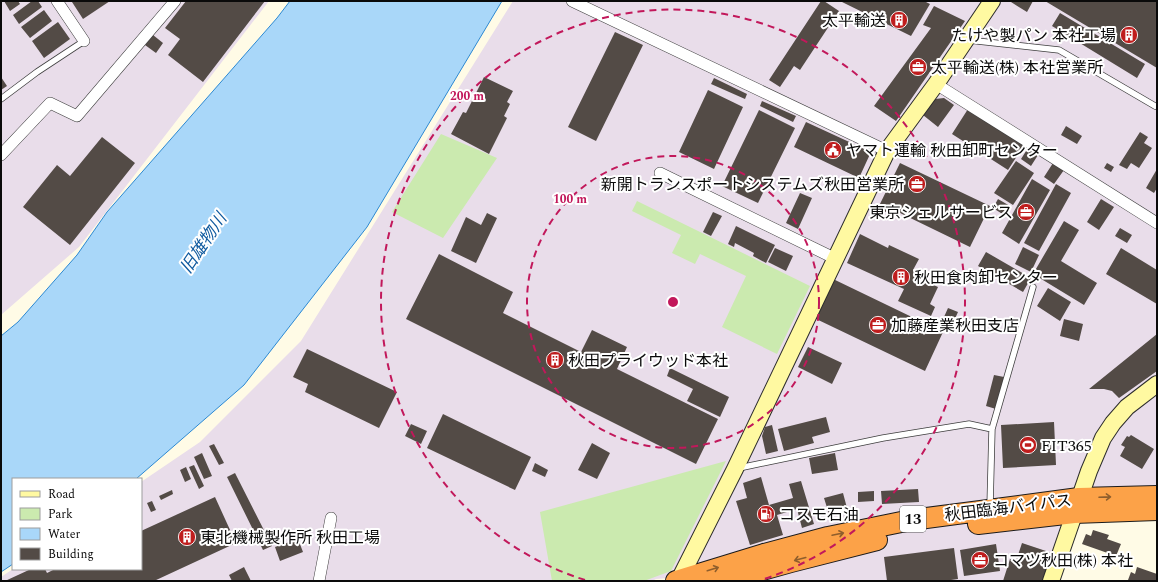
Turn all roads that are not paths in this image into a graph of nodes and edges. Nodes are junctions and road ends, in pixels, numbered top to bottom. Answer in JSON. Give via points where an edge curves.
{"nodes":[{"id":1,"x":57,"y":1,"type":"edge"},
{"id":2,"x":175,"y":1,"type":"edge"},
{"id":3,"x":572,"y":1,"type":"edge"},
{"id":4,"x":992,"y":1,"type":"edge"},
{"id":5,"x":965,"y":40,"type":"junction"},
{"id":6,"x":84,"y":41,"type":"joint"},
{"id":7,"x":936,"y":84,"type":"junction"},
{"id":8,"x":1,"y":99,"type":"edge"},
{"id":9,"x":1156,"y":106,"type":"dead end"},
{"id":10,"x":887,"y":151,"type":"junction"},
{"id":11,"x":1,"y":155,"type":"edge"},
{"id":12,"x":660,"y":173,"type":"dead end"},
{"id":13,"x":1157,"y":222,"type":"edge"},
{"id":14,"x":836,"y":259,"type":"junction"},
{"id":15,"x":1034,"y":287,"type":"dead end"},
{"id":16,"x":1157,"y":384,"type":"edge"},
{"id":17,"x":992,"y":429,"type":"junction"},
{"id":18,"x":735,"y":469,"type":"junction"},
{"id":19,"x":1157,"y":496,"type":"edge"},
{"id":20,"x":1076,"y":506,"type":"junction"},
{"id":21,"x":1157,"y":510,"type":"edge"},
{"id":22,"x":990,"y":516,"type":"junction"},
{"id":23,"x":331,"y":518,"type":"dead end"},
{"id":24,"x":319,"y":581,"type":"edge"},
{"id":25,"x":678,"y":581,"type":"edge"},
{"id":26,"x":723,"y":581,"type":"edge"},
{"id":27,"x":1051,"y":581,"type":"edge"}],
"edges":[{"from":1,"to":6,"type":"street"},
{"from":2,"to":11,"type":"street","via":[[77,116],[50,103]]},
{"from":3,"to":10,"type":"street"},
{"from":4,"to":5,"type":"street"},
{"from":5,"to":7,"type":"street"},
{"from":5,"to":9,"type":"lane","via":[[1059,50]]},
{"from":6,"to":8,"type":"lane"},
{"from":7,"to":10,"type":"street"},
{"from":7,"to":13,"type":"street"},
{"from":10,"to":14,"type":"street"},
{"from":12,"to":14,"type":"street"},
{"from":14,"to":18,"type":"street"},
{"from":15,"to":17,"type":"lane"},
{"from":16,"to":20,"type":"street","via":[[1128,407],[1103,438]]},
{"from":17,"to":18,"type":"lane","via":[[969,424],[883,438]]},
{"from":17,"to":22,"type":"lane"},
{"from":18,"to":25,"type":"street"},
{"from":20,"to":19,"type":"highway","name":"秋田臨海バイパス","number":"13","one_way":true},
{"from":20,"to":21,"type":"highway","name":"秋田臨海バイパス","number":"13"},
{"from":20,"to":22,"type":"highway","name":"秋田臨海バイパス","number":"13"},
{"from":20,"to":27,"type":"street"},
{"from":25,"to":22,"type":"highway","name":"秋田臨海バイパス","number":"13","one_way":true,"via":[[828,536],[911,520]]},
{"from":22,"to":26,"type":"highway","name":"秋田臨海バイパス","number":"13","one_way":true,"via":[[858,544]]},
{"from":23,"to":24,"type":"street"}]}
